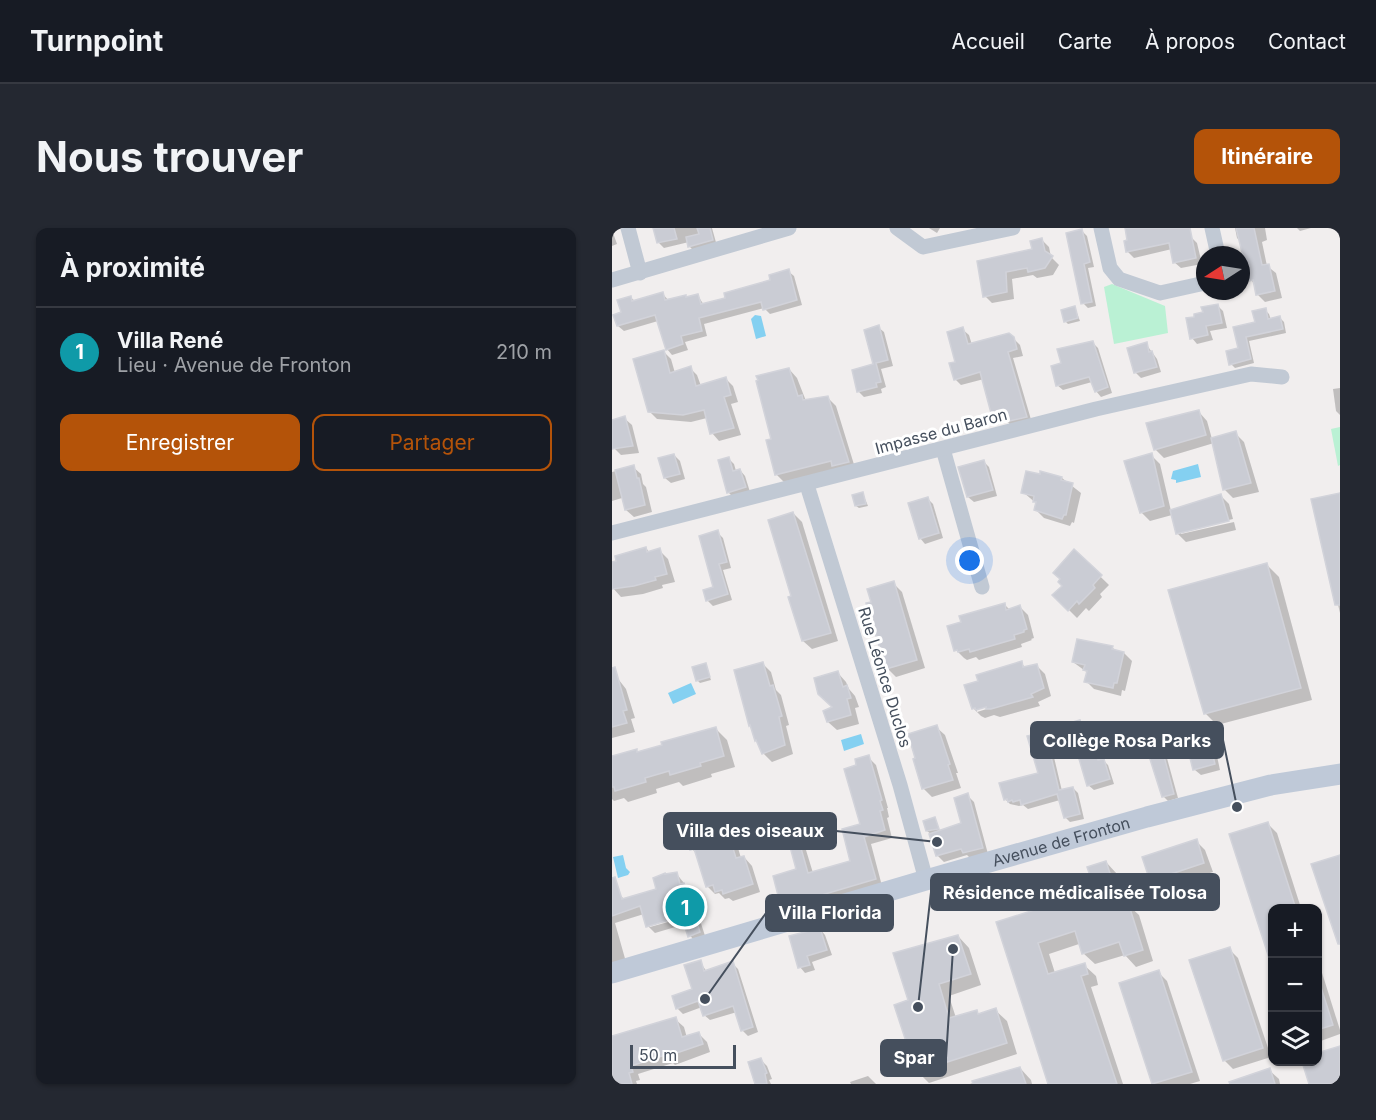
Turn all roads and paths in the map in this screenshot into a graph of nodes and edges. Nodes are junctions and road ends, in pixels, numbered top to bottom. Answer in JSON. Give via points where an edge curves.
{"nodes":[{"id":1,"x":628,"y":228,"type":"edge"},
{"id":2,"x":789,"y":228,"type":"edge"},
{"id":3,"x":897,"y":228,"type":"edge"},
{"id":4,"x":1013,"y":228,"type":"edge"},
{"id":5,"x":1101,"y":228,"type":"edge"},
{"id":6,"x":1212,"y":228,"type":"edge"},
{"id":7,"x":1216,"y":246,"type":"edge"},
{"id":8,"x":640,"y":273,"type":"junction"},
{"id":9,"x":612,"y":280,"type":"edge"},
{"id":10,"x":1196,"y":285,"type":"edge"},
{"id":11,"x":1281,"y":377,"type":"dead end"},
{"id":12,"x":943,"y":449,"type":"junction"},
{"id":13,"x":807,"y":484,"type":"junction"},
{"id":14,"x":612,"y":533,"type":"edge"},
{"id":15,"x":982,"y":587,"type":"dead end"},
{"id":16,"x":1340,"y":774,"type":"edge"},
{"id":17,"x":926,"y":880,"type":"junction"},
{"id":18,"x":612,"y":973,"type":"edge"}],
"edges":[{"from":1,"to":8,"type":"street"},
{"from":2,"to":8,"type":"street"},
{"from":3,"to":4,"type":"street","via":[[923,247]]},
{"from":5,"to":10,"type":"street","via":[[1110,268],[1119,279],[1160,293]]},
{"from":6,"to":7,"type":"street"},
{"from":8,"to":9,"type":"street"},
{"from":11,"to":12,"type":"street","name":"Impasse du Baron","via":[[1251,374]]},
{"from":12,"to":13,"type":"street","name":"Impasse du Baron"},
{"from":12,"to":15,"type":"street"},
{"from":13,"to":14,"type":"street","name":"Impasse du Baron"},
{"from":13,"to":17,"type":"street","name":"Rue Léonce Duclos"},
{"from":16,"to":17,"type":"street","name":"Avenue de Fronton","via":[[1215,799]]},
{"from":17,"to":18,"type":"street","name":"Avenue de Fronton"}]}
